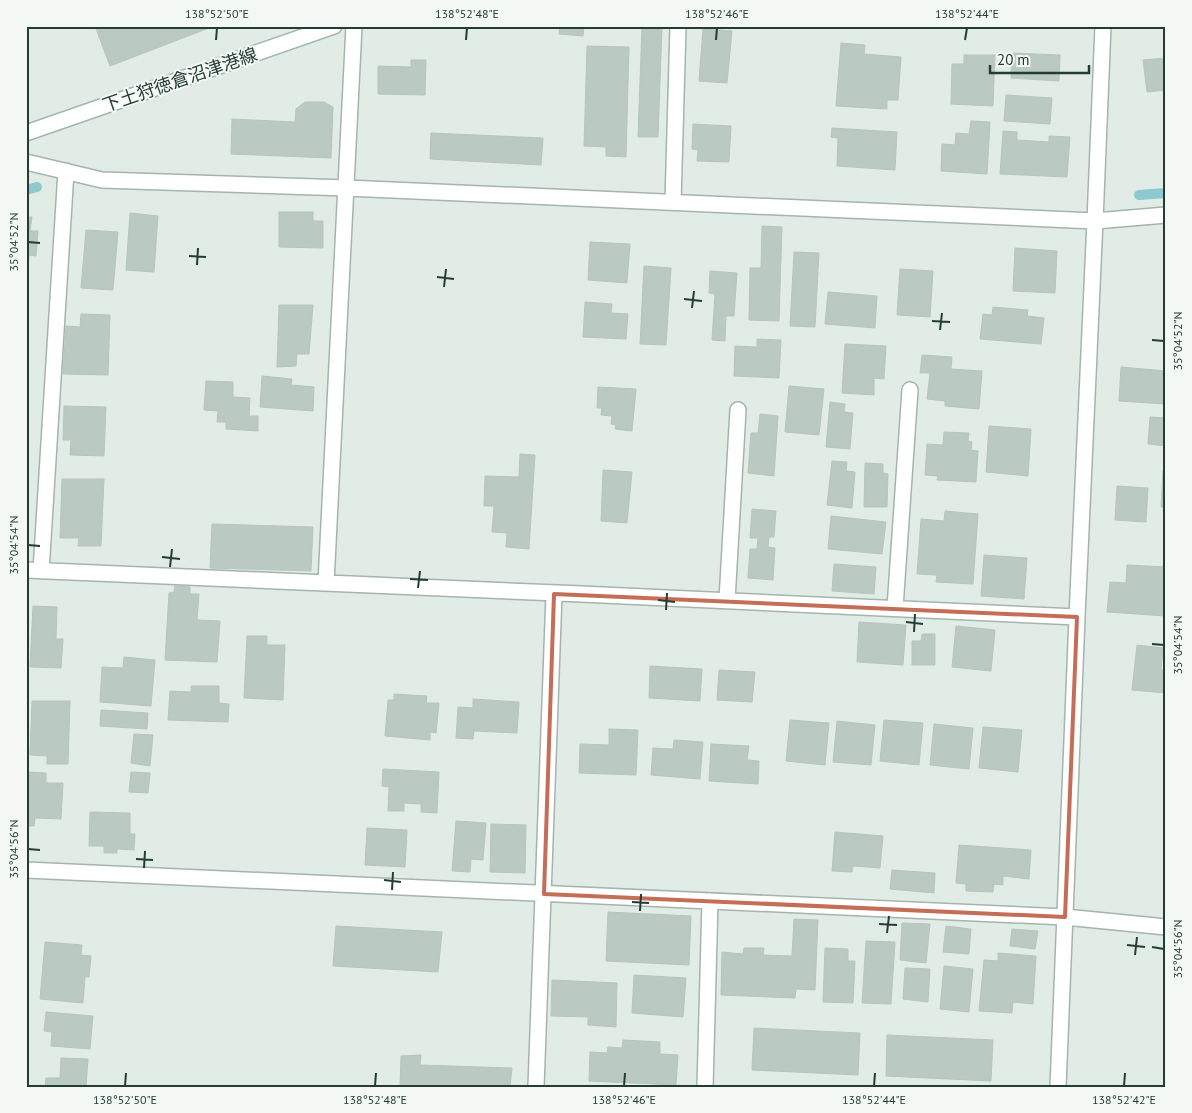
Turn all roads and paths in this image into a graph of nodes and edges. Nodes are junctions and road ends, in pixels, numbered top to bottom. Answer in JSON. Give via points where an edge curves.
{"nodes":[{"id":1,"x":334,"y":26,"type":"edge"},
{"id":2,"x":354,"y":26,"type":"edge"},
{"id":3,"x":678,"y":26,"type":"edge"},
{"id":4,"x":1103,"y":26,"type":"edge"},
{"id":5,"x":26,"y":133,"type":"edge"},
{"id":6,"x":26,"y":162,"type":"edge"},
{"id":7,"x":66,"y":171,"type":"junction"},
{"id":8,"x":347,"y":188,"type":"junction"},
{"id":9,"x":673,"y":202,"type":"junction"},
{"id":10,"x":1166,"y":215,"type":"edge"},
{"id":11,"x":1095,"y":221,"type":"junction"},
{"id":12,"x":910,"y":390,"type":"dead end"},
{"id":13,"x":738,"y":410,"type":"dead end"},
{"id":14,"x":34,"y":570,"type":"edge"},
{"id":15,"x":326,"y":582,"type":"junction"},
{"id":16,"x":554,"y":594,"type":"junction"},
{"id":17,"x":727,"y":600,"type":"junction"},
{"id":18,"x":896,"y":608,"type":"junction"},
{"id":19,"x":1077,"y":617,"type":"junction"},
{"id":20,"x":26,"y":870,"type":"edge"},
{"id":21,"x":544,"y":894,"type":"junction"},
{"id":22,"x":710,"y":901,"type":"junction"},
{"id":23,"x":1065,"y":917,"type":"junction"},
{"id":24,"x":1166,"y":927,"type":"edge"},
{"id":25,"x":536,"y":1087,"type":"edge"},
{"id":26,"x":705,"y":1087,"type":"edge"},
{"id":27,"x":1058,"y":1087,"type":"edge"}],
"edges":[{"from":1,"to":5,"type":"street","name":"下土狩徳倉沼津港線"},
{"from":2,"to":8,"type":"street"},
{"from":3,"to":9,"type":"street"},
{"from":4,"to":11,"type":"street"},
{"from":6,"to":7,"type":"street"},
{"from":7,"to":8,"type":"street","via":[[102,180]]},
{"from":7,"to":14,"type":"street"},
{"from":8,"to":9,"type":"street"},
{"from":8,"to":15,"type":"street"},
{"from":9,"to":11,"type":"street"},
{"from":10,"to":11,"type":"street"},
{"from":11,"to":19,"type":"street"},
{"from":12,"to":18,"type":"street"},
{"from":13,"to":17,"type":"street"},
{"from":14,"to":15,"type":"street"},
{"from":15,"to":16,"type":"street"},
{"from":16,"to":17,"type":"street"},
{"from":16,"to":21,"type":"street"},
{"from":17,"to":18,"type":"street"},
{"from":18,"to":19,"type":"street"},
{"from":19,"to":23,"type":"street"},
{"from":20,"to":21,"type":"street"},
{"from":21,"to":22,"type":"street"},
{"from":21,"to":25,"type":"street"},
{"from":22,"to":23,"type":"street"},
{"from":22,"to":26,"type":"street"},
{"from":23,"to":24,"type":"street"},
{"from":23,"to":27,"type":"street"}]}
